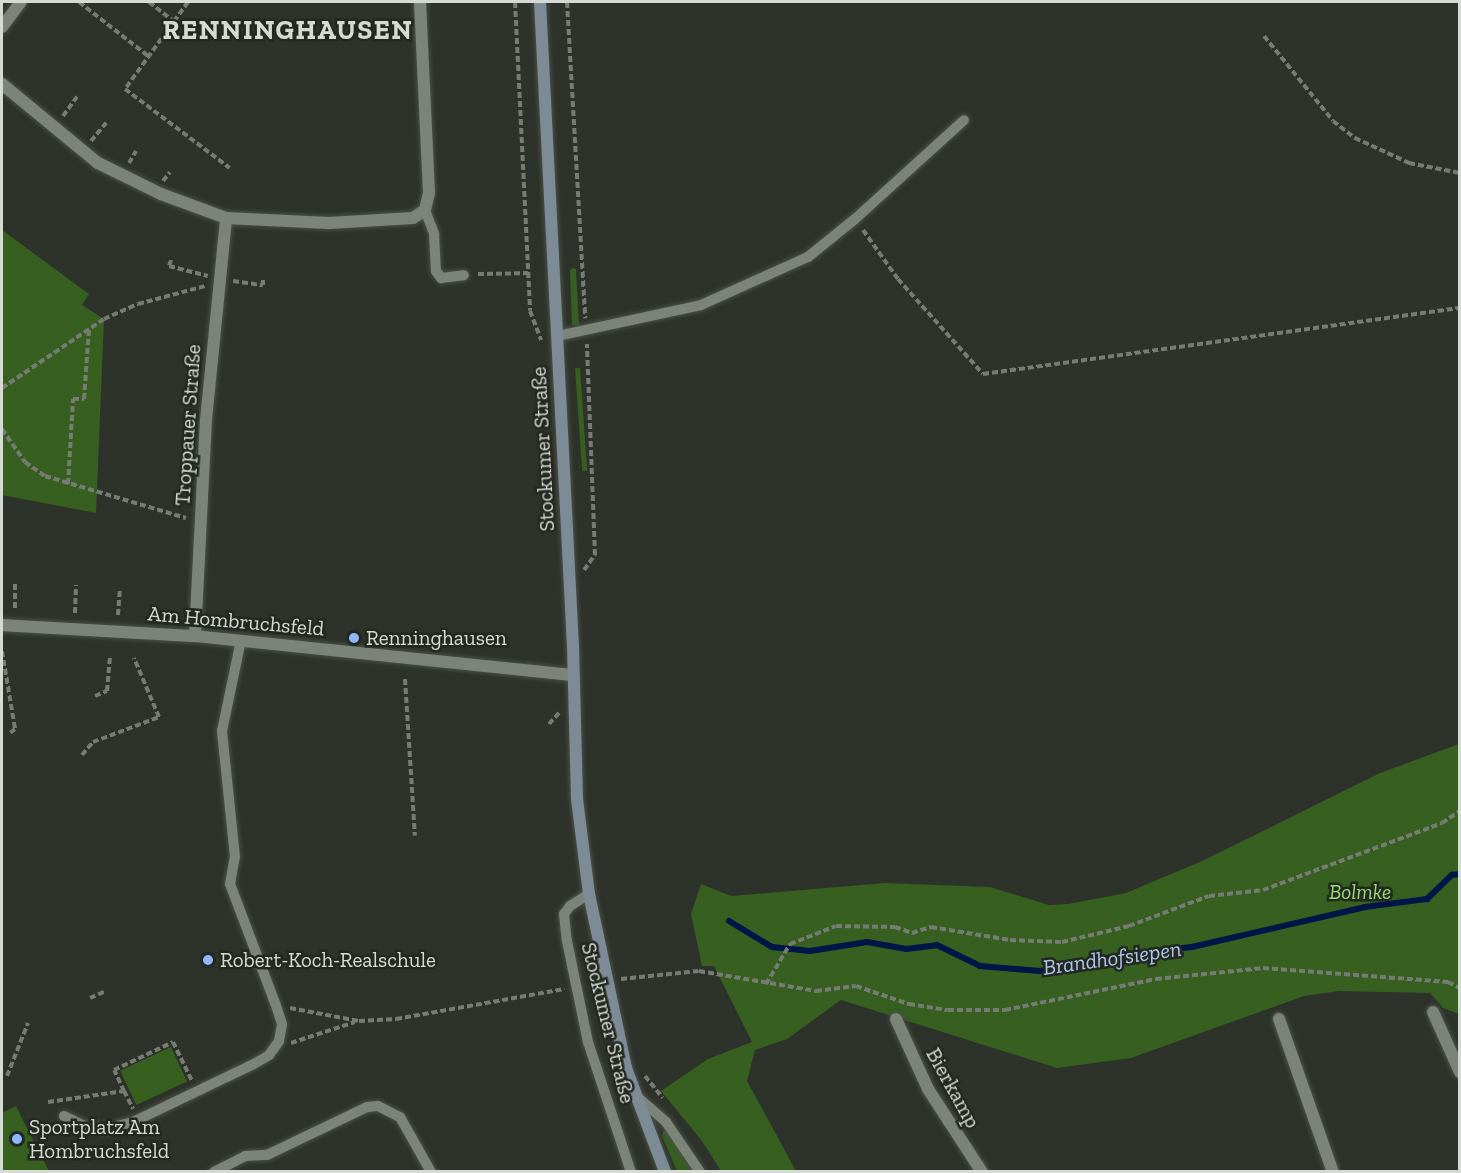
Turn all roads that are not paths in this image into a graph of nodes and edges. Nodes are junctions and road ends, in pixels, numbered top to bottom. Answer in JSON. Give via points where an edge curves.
{"nodes":[{"id":1,"x":21,"y":2,"type":"edge"},
{"id":2,"x":420,"y":2,"type":"edge"},
{"id":3,"x":540,"y":2,"type":"edge"},
{"id":4,"x":2,"y":27,"type":"edge"},
{"id":5,"x":2,"y":84,"type":"edge"},
{"id":6,"x":964,"y":120,"type":"dead end"},
{"id":7,"x":425,"y":210,"type":"junction"},
{"id":8,"x":226,"y":218,"type":"junction"},
{"id":9,"x":464,"y":275,"type":"road end"},
{"id":10,"x":557,"y":336,"type":"junction"},
{"id":11,"x":2,"y":625,"type":"edge"},
{"id":12,"x":195,"y":636,"type":"junction"},
{"id":13,"x":241,"y":640,"type":"junction"},
{"id":14,"x":573,"y":675,"type":"junction"},
{"id":15,"x":589,"y":894,"type":"junction"},
{"id":16,"x":1434,"y":1012,"type":"dead end"},
{"id":17,"x":896,"y":1019,"type":"dead end"},
{"id":18,"x":1279,"y":1019,"type":"dead end"},
{"id":19,"x":1460,"y":1072,"type":"edge"},
{"id":20,"x":633,"y":1093,"type":"junction"},
{"id":21,"x":64,"y":1116,"type":"dead end"},
{"id":22,"x":214,"y":1172,"type":"edge"},
{"id":23,"x":431,"y":1172,"type":"edge"},
{"id":24,"x":631,"y":1172,"type":"edge"},
{"id":25,"x":665,"y":1172,"type":"edge"},
{"id":26,"x":700,"y":1172,"type":"edge"},
{"id":27,"x":982,"y":1172,"type":"edge"},
{"id":28,"x":1333,"y":1172,"type":"edge"}],
"edges":[{"from":1,"to":4,"type":"street"},
{"from":2,"to":7,"type":"street","via":[[429,193]]},
{"from":3,"to":10,"type":"main road","name":"Stockumer Straße"},
{"from":5,"to":8,"type":"street","via":[[99,163],[161,194]]},
{"from":6,"to":10,"type":"lane","via":[[808,256],[700,305]]},
{"from":7,"to":8,"type":"street","via":[[413,218],[329,223]]},
{"from":7,"to":9,"type":"lane","via":[[434,234],[436,271],[441,278]]},
{"from":8,"to":12,"type":"street","name":"Troppauer Straße","via":[[214,281]]},
{"from":10,"to":14,"type":"main road","name":"Stockumer Straße"},
{"from":11,"to":12,"type":"street","name":"Am Hombruchsfeld"},
{"from":12,"to":13,"type":"street","name":"Am Hombruchsfeld"},
{"from":13,"to":14,"type":"street","name":"Am Hombruchsfeld"},
{"from":13,"to":21,"type":"lane","via":[[222,731],[235,857],[230,884],[282,1024],[273,1049],[252,1065],[135,1121],[97,1128]]},
{"from":14,"to":15,"type":"main road","name":"Stockumer Straße","via":[[577,799]]},
{"from":15,"to":20,"type":"main road","name":"Stockumer Straße"},
{"from":15,"to":24,"type":"lane","name":"Stockumer Straße","via":[[564,914],[588,1042]]},
{"from":16,"to":19,"type":"street"},
{"from":17,"to":27,"type":"street","name":"Bierkamp","via":[[928,1089]]},
{"from":18,"to":28,"type":"street"},
{"from":20,"to":25,"type":"main road","name":"Stockumer Straße"},
{"from":20,"to":26,"type":"lane","via":[[666,1122]]},
{"from":22,"to":23,"type":"lane","via":[[245,1156],[267,1155],[367,1107],[378,1106],[400,1117]]}]}
